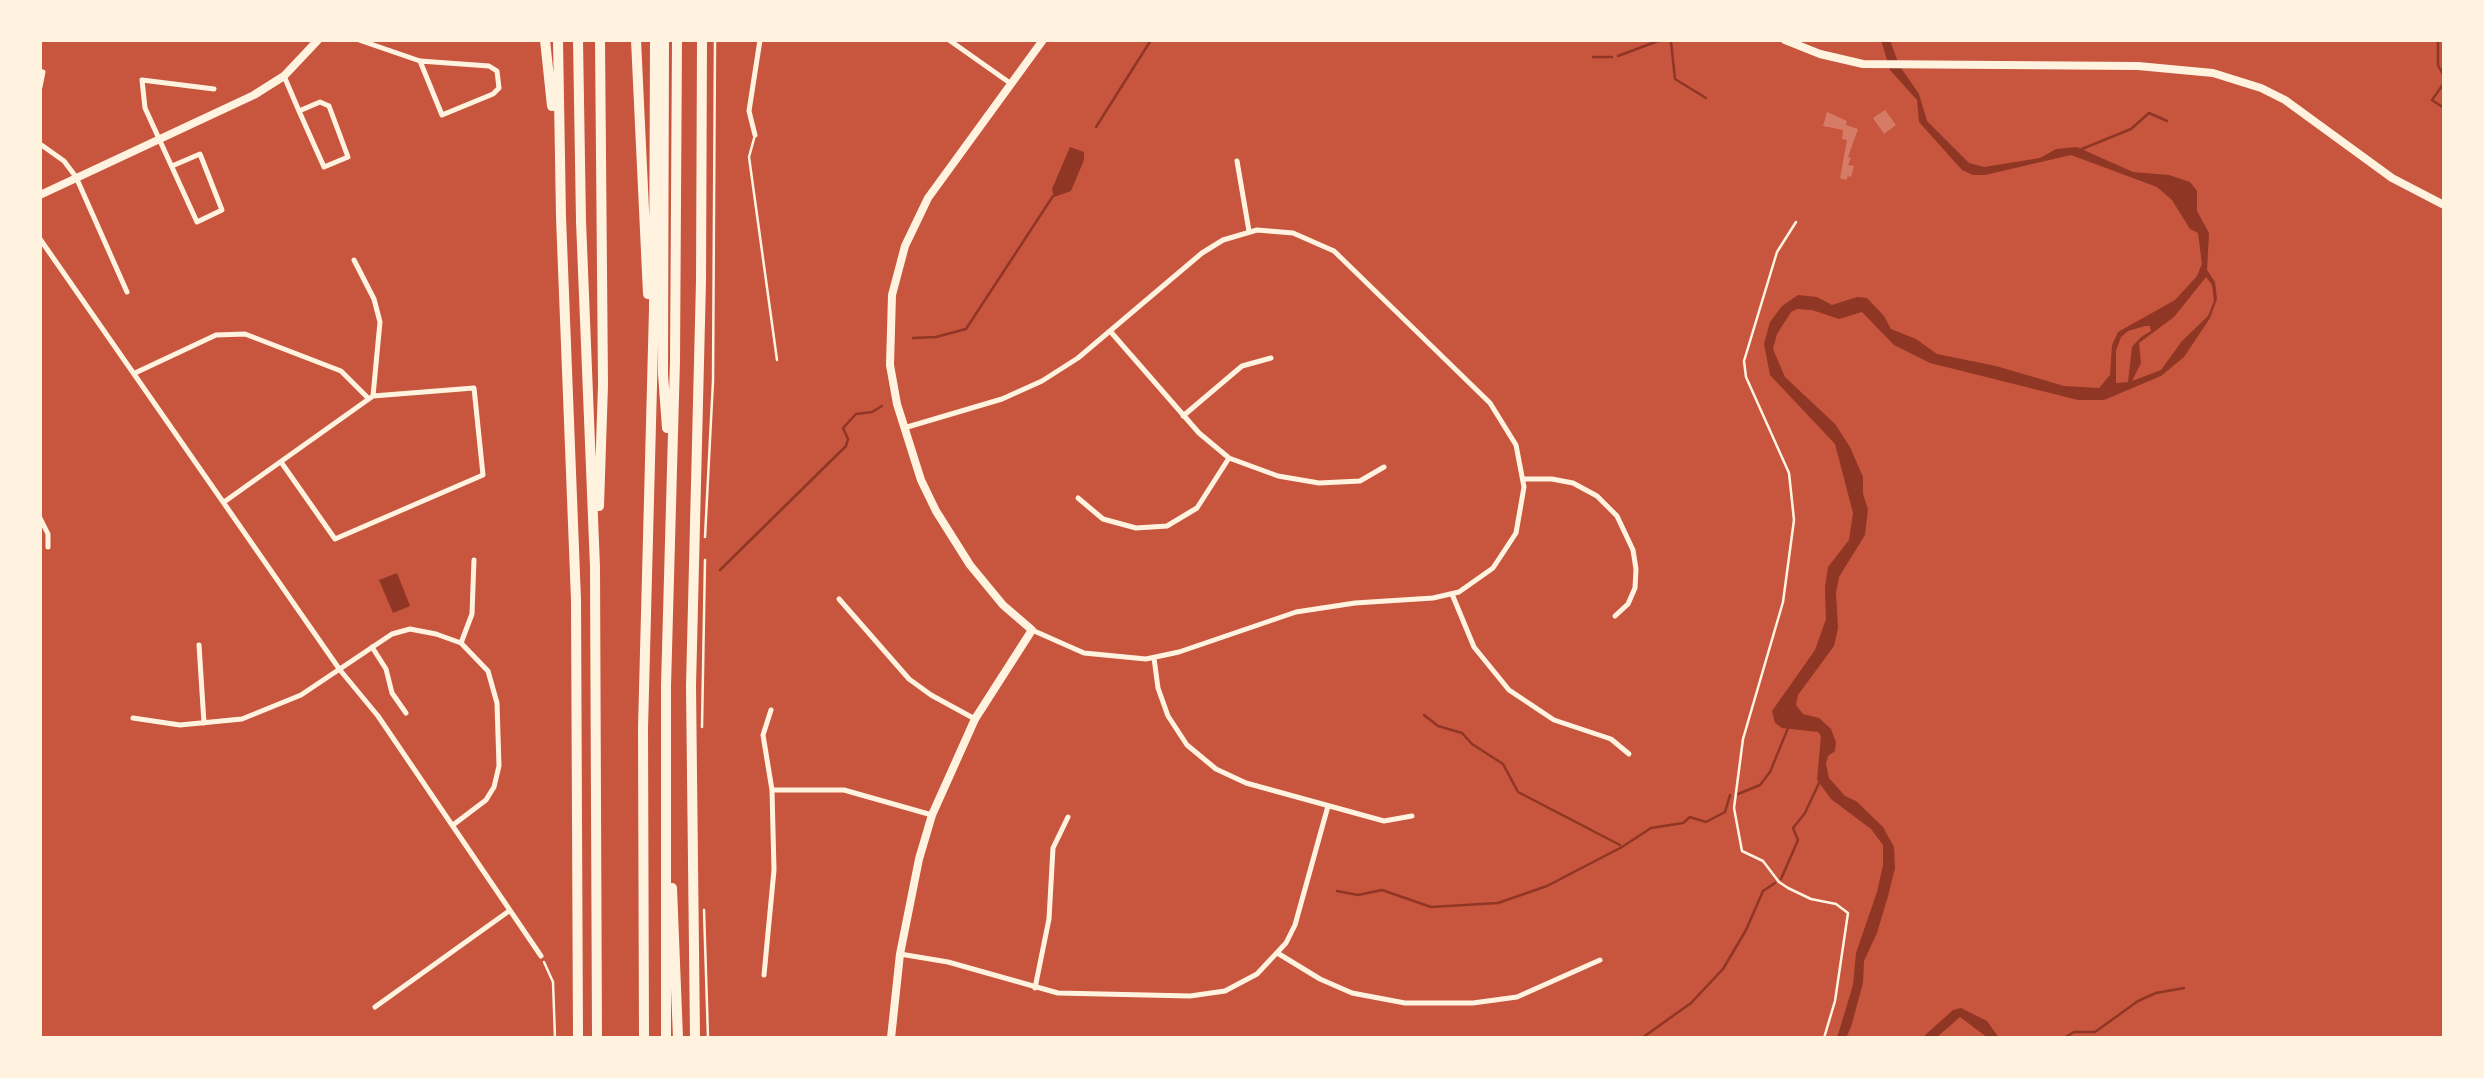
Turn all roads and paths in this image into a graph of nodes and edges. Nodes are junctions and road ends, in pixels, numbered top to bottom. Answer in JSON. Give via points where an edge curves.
{"nodes":[{"id":1,"x":318,"y":40,"type":"edge"},
{"id":2,"x":358,"y":40,"type":"edge"},
{"id":3,"x":546,"y":40,"type":"edge"},
{"id":4,"x":558,"y":40,"type":"edge"},
{"id":5,"x":578,"y":40,"type":"edge"},
{"id":6,"x":600,"y":40,"type":"edge"},
{"id":7,"x":636,"y":40,"type":"edge"},
{"id":8,"x":654,"y":40,"type":"edge"},
{"id":9,"x":664,"y":40,"type":"edge"},
{"id":10,"x":676,"y":40,"type":"edge"},
{"id":11,"x":702,"y":40,"type":"edge"},
{"id":12,"x":715,"y":40,"type":"edge"},
{"id":13,"x":760,"y":40,"type":"edge"},
{"id":14,"x":949,"y":40,"type":"edge"},
{"id":15,"x":1043,"y":40,"type":"edge"},
{"id":16,"x":1785,"y":40,"type":"edge"},
{"id":17,"x":420,"y":61,"type":"junction"},
{"id":18,"x":40,"y":72,"type":"edge"},
{"id":19,"x":284,"y":76,"type":"junction"},
{"id":20,"x":1010,"y":84,"type":"junction"},
{"id":21,"x":40,"y":87,"type":"edge"},
{"id":22,"x":214,"y":89,"type":"dead end"},
{"id":23,"x":299,"y":111,"type":"junction"},
{"id":24,"x":755,"y":136,"type":"joint"},
{"id":25,"x":161,"y":139,"type":"junction"},
{"id":26,"x":40,"y":144,"type":"edge"},
{"id":27,"x":1236,"y":161,"type":"dead end"},
{"id":28,"x":172,"y":166,"type":"junction"},
{"id":29,"x":76,"y":177,"type":"junction"},
{"id":30,"x":560,"y":186,"type":"junction"},
{"id":31,"x":40,"y":195,"type":"edge"},
{"id":32,"x":2444,"y":205,"type":"edge"},
{"id":33,"x":1796,"y":222,"type":"dead end"},
{"id":34,"x":1249,"y":231,"type":"junction"},
{"id":35,"x":40,"y":239,"type":"edge"},
{"id":36,"x":354,"y":260,"type":"dead end"},
{"id":37,"x":127,"y":292,"type":"dead end"},
{"id":38,"x":1110,"y":332,"type":"junction"},
{"id":39,"x":1271,"y":358,"type":"dead end"},
{"id":40,"x":777,"y":360,"type":"dead end"},
{"id":41,"x":135,"y":373,"type":"junction"},
{"id":42,"x":652,"y":380,"type":"junction"},
{"id":43,"x":371,"y":397,"type":"junction"},
{"id":44,"x":1183,"y":416,"type":"junction"},
{"id":45,"x":904,"y":428,"type":"junction"},
{"id":46,"x":1230,"y":458,"type":"junction"},
{"id":47,"x":281,"y":462,"type":"junction"},
{"id":48,"x":1384,"y":467,"type":"dead end"},
{"id":49,"x":671,"y":474,"type":"junction"},
{"id":50,"x":1524,"y":479,"type":"junction"},
{"id":51,"x":1078,"y":498,"type":"dead end"},
{"id":52,"x":224,"y":502,"type":"junction"},
{"id":53,"x":40,"y":518,"type":"edge"},
{"id":54,"x":705,"y":542,"type":"dead end"},
{"id":55,"x":48,"y":548,"type":"dead end"},
{"id":56,"x":474,"y":560,"type":"dead end"},
{"id":57,"x":705,"y":561,"type":"dead end"},
{"id":58,"x":595,"y":567,"type":"junction"},
{"id":59,"x":1452,"y":594,"type":"junction"},
{"id":60,"x":839,"y":600,"type":"dead end"},
{"id":61,"x":1615,"y":616,"type":"dead end"},
{"id":62,"x":1032,"y":630,"type":"junction"},
{"id":63,"x":460,"y":643,"type":"junction"},
{"id":64,"x":198,"y":645,"type":"dead end"},
{"id":65,"x":372,"y":647,"type":"junction"},
{"id":66,"x":1154,"y":658,"type":"junction"},
{"id":67,"x":340,"y":670,"type":"junction"},
{"id":68,"x":771,"y":710,"type":"dead end"},
{"id":69,"x":406,"y":713,"type":"dead end"},
{"id":70,"x":134,"y":718,"type":"dead end"},
{"id":71,"x":975,"y":719,"type":"junction"},
{"id":72,"x":204,"y":723,"type":"junction"},
{"id":73,"x":702,"y":738,"type":"dead end"},
{"id":74,"x":1629,"y":754,"type":"dead end"},
{"id":75,"x":666,"y":767,"type":"junction"},
{"id":76,"x":772,"y":790,"type":"junction"},
{"id":77,"x":1328,"y":806,"type":"junction"},
{"id":78,"x":932,"y":815,"type":"junction"},
{"id":79,"x":1412,"y":816,"type":"dead end"},
{"id":80,"x":1068,"y":817,"type":"dead end"},
{"id":81,"x":452,"y":825,"type":"junction"},
{"id":82,"x":704,"y":908,"type":"dead end"},
{"id":83,"x":508,"y":911,"type":"junction"},
{"id":84,"x":900,"y":954,"type":"junction"},
{"id":85,"x":1279,"y":954,"type":"junction"},
{"id":86,"x":541,"y":956,"type":"joint"},
{"id":87,"x":1600,"y":960,"type":"dead end"},
{"id":88,"x":764,"y":975,"type":"dead end"},
{"id":89,"x":1035,"y":988,"type":"junction"},
{"id":90,"x":375,"y":1007,"type":"dead end"},
{"id":91,"x":555,"y":1038,"type":"edge"},
{"id":92,"x":578,"y":1038,"type":"edge"},
{"id":93,"x":597,"y":1038,"type":"edge"},
{"id":94,"x":644,"y":1038,"type":"edge"},
{"id":95,"x":666,"y":1038,"type":"edge"},
{"id":96,"x":678,"y":1038,"type":"edge"},
{"id":97,"x":695,"y":1038,"type":"edge"},
{"id":98,"x":708,"y":1038,"type":"edge"},
{"id":99,"x":892,"y":1038,"type":"edge"},
{"id":100,"x":1824,"y":1038,"type":"edge"}],
"edges":[{"from":1,"to":19,"type":"street"},
{"from":2,"to":17,"type":"street"},
{"from":3,"to":30,"type":"highway"},
{"from":4,"to":30,"type":"highway"},
{"from":5,"to":58,"type":"highway"},
{"from":6,"to":58,"type":"highway","via":[[603,386]]},
{"from":7,"to":42,"type":"highway"},
{"from":8,"to":42,"type":"highway"},
{"from":9,"to":49,"type":"highway","via":[[663,374]]},
{"from":10,"to":49,"type":"highway"},
{"from":11,"to":97,"type":"highway","via":[[690,701]]},
{"from":12,"to":54,"type":"path"},
{"from":13,"to":24,"type":"street","via":[[749,111]]},
{"from":14,"to":20,"type":"street"},
{"from":15,"to":20,"type":"street"},
{"from":16,"to":32,"type":"street","via":[[1835,59],[1880,65],[2138,66],[2232,78],[2285,100],[2392,178]]},
{"from":17,"to":17,"type":"street","via":[[489,66],[497,71],[499,88],[442,115]]},
{"from":18,"to":21,"type":"street"},
{"from":19,"to":23,"type":"street"},
{"from":19,"to":25,"type":"street"},
{"from":20,"to":45,"type":"street","via":[[928,198],[900,262],[889,347]]},
{"from":22,"to":25,"type":"street","via":[[142,80],[145,108]]},
{"from":23,"to":23,"type":"street","via":[[324,167],[348,157],[329,106],[320,102]]},
{"from":24,"to":40,"type":"lane","via":[[749,157]]},
{"from":25,"to":28,"type":"street"},
{"from":25,"to":29,"type":"street"},
{"from":26,"to":29,"type":"street"},
{"from":27,"to":34,"type":"street"},
{"from":28,"to":28,"type":"street","via":[[197,222],[222,210],[200,154]]},
{"from":29,"to":31,"type":"street"},
{"from":29,"to":37,"type":"street"},
{"from":30,"to":92,"type":"highway","via":[[576,600]]},
{"from":33,"to":100,"type":"path","via":[[1777,252],[1744,362],[1788,473],[1794,520],[1783,602],[1743,739],[1734,808],[1742,852],[1763,860],[1788,888],[1848,914]]},
{"from":34,"to":38,"type":"street","via":[[1202,253]]},
{"from":34,"to":50,"type":"street","via":[[1293,233],[1334,251],[1490,404],[1512,436]]},
{"from":35,"to":41,"type":"street"},
{"from":36,"to":43,"type":"street","via":[[380,322]]},
{"from":38,"to":44,"type":"street"},
{"from":38,"to":45,"type":"street","via":[[1024,390]]},
{"from":39,"to":44,"type":"street","via":[[1242,366]]},
{"from":41,"to":43,"type":"street","via":[[216,335],[245,334],[341,371]]},
{"from":41,"to":52,"type":"street"},
{"from":42,"to":94,"type":"highway"},
{"from":43,"to":47,"type":"street"},
{"from":43,"to":47,"type":"street","via":[[474,388],[484,475],[335,539]]},
{"from":44,"to":46,"type":"street"},
{"from":45,"to":62,"type":"street","via":[[951,537],[990,590]]},
{"from":46,"to":48,"type":"street","via":[[1319,483],[1360,481]]},
{"from":46,"to":51,"type":"street","via":[[1197,508],[1166,526],[1142,529],[1103,519]]},
{"from":47,"to":52,"type":"street"},
{"from":49,"to":75,"type":"highway"},
{"from":50,"to":59,"type":"street","via":[[1519,525],[1506,552],[1479,580]]},
{"from":50,"to":61,"type":"street","via":[[1572,482],[1617,516],[1636,570],[1628,604]]},
{"from":52,"to":67,"type":"street"},
{"from":53,"to":55,"type":"street"},
{"from":56,"to":63,"type":"street","via":[[472,614]]},
{"from":57,"to":73,"type":"path"},
{"from":58,"to":93,"type":"highway"},
{"from":59,"to":66,"type":"street","via":[[1308,610]]},
{"from":59,"to":74,"type":"street","via":[[1474,647],[1509,690],[1554,720],[1610,739]]},
{"from":60,"to":71,"type":"street","via":[[909,679]]},
{"from":62,"to":66,"type":"street","via":[[1084,653]]},
{"from":62,"to":71,"type":"street"},
{"from":63,"to":65,"type":"street","via":[[410,629]]},
{"from":63,"to":81,"type":"street","via":[[494,685],[499,766],[486,800]]},
{"from":64,"to":72,"type":"street"},
{"from":65,"to":67,"type":"street"},
{"from":65,"to":69,"type":"street"},
{"from":66,"to":77,"type":"street","via":[[1168,716],[1200,757],[1246,783]]},
{"from":67,"to":72,"type":"street","via":[[264,712]]},
{"from":67,"to":81,"type":"street"},
{"from":68,"to":76,"type":"street","via":[[764,735]]},
{"from":70,"to":72,"type":"street"},
{"from":71,"to":78,"type":"street"},
{"from":75,"to":95,"type":"highway"},
{"from":75,"to":96,"type":"highway"},
{"from":76,"to":78,"type":"street","via":[[844,790]]},
{"from":76,"to":88,"type":"street","via":[[774,870]]},
{"from":77,"to":79,"type":"street","via":[[1384,820]]},
{"from":77,"to":85,"type":"street","via":[[1295,925]]},
{"from":78,"to":84,"type":"street"},
{"from":80,"to":89,"type":"street","via":[[1053,848],[1050,919]]},
{"from":81,"to":83,"type":"street"},
{"from":82,"to":98,"type":"path"},
{"from":83,"to":86,"type":"street"},
{"from":83,"to":90,"type":"street"},
{"from":84,"to":89,"type":"street"},
{"from":84,"to":99,"type":"street"},
{"from":85,"to":87,"type":"street","via":[[1352,994],[1405,1002],[1517,997]]},
{"from":85,"to":89,"type":"street","via":[[1243,983],[1211,994]]},
{"from":86,"to":91,"type":"path","via":[[553,982]]}]}
